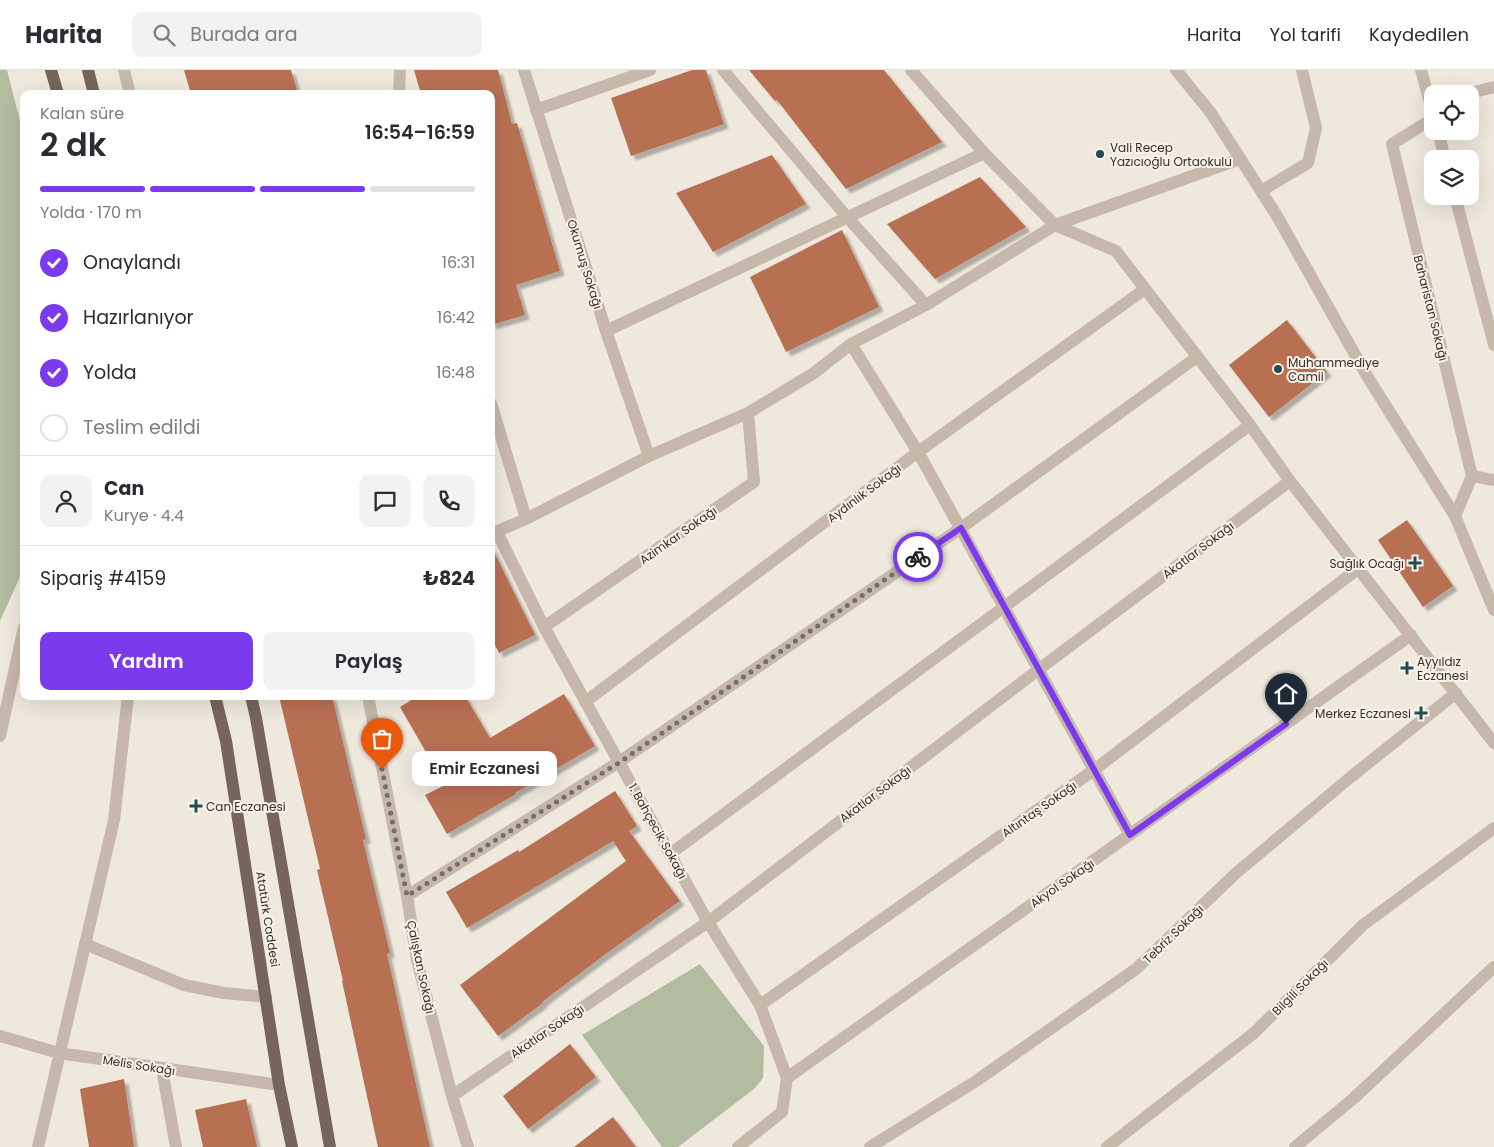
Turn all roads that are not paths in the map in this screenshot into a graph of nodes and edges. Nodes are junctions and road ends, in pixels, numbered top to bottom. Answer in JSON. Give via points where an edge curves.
{"nodes":[{"id":1,"x":51,"y":70,"type":"edge"},
{"id":2,"x":88,"y":70,"type":"edge"},
{"id":3,"x":124,"y":70,"type":"edge"},
{"id":4,"x":400,"y":70,"type":"edge"},
{"id":5,"x":524,"y":70,"type":"edge"},
{"id":6,"x":650,"y":70,"type":"edge"},
{"id":7,"x":723,"y":70,"type":"edge"},
{"id":8,"x":911,"y":70,"type":"edge"},
{"id":9,"x":1302,"y":70,"type":"edge"},
{"id":10,"x":1421,"y":70,"type":"edge"},
{"id":11,"x":1178,"y":71,"type":"edge"},
{"id":12,"x":1426,"y":85,"type":"edge"},
{"id":13,"x":1494,"y":87,"type":"edge"},
{"id":14,"x":57,"y":90,"type":"edge"},
{"id":15,"x":93,"y":90,"type":"edge"},
{"id":16,"x":129,"y":90,"type":"edge"},
{"id":17,"x":399,"y":90,"type":"edge"},
{"id":18,"x":1479,"y":91,"type":"edge"},
{"id":19,"x":536,"y":110,"type":"junction"},
{"id":20,"x":1424,"y":124,"type":"edge"},
{"id":21,"x":984,"y":153,"type":"junction"},
{"id":22,"x":1240,"y":159,"type":"junction"},
{"id":23,"x":1261,"y":190,"type":"junction"},
{"id":24,"x":1457,"y":205,"type":"edge"},
{"id":25,"x":847,"y":217,"type":"junction"},
{"id":26,"x":1055,"y":225,"type":"junction"},
{"id":27,"x":1146,"y":289,"type":"junction"},
{"id":28,"x":926,"y":305,"type":"junction"},
{"id":29,"x":606,"y":331,"type":"junction"},
{"id":30,"x":851,"y":344,"type":"junction"},
{"id":31,"x":1494,"y":345,"type":"edge"},
{"id":32,"x":1198,"y":357,"type":"junction"},
{"id":33,"x":748,"y":413,"type":"junction"},
{"id":34,"x":495,"y":416,"type":"edge"},
{"id":35,"x":1250,"y":425,"type":"junction"},
{"id":36,"x":918,"y":452,"type":"junction"},
{"id":37,"x":650,"y":456,"type":"junction"},
{"id":38,"x":1472,"y":476,"type":"junction"},
{"id":39,"x":1494,"y":480,"type":"edge"},
{"id":40,"x":1290,"y":481,"type":"junction"},
{"id":41,"x":1455,"y":516,"type":"junction"},
{"id":42,"x":526,"y":519,"type":"junction"},
{"id":43,"x":961,"y":528,"type":"junction"},
{"id":44,"x":495,"y":533,"type":"edge"},
{"id":45,"x":495,"y":535,"type":"edge"},
{"id":46,"x":1359,"y":568,"type":"junction"},
{"id":47,"x":1005,"y":607,"type":"junction"},
{"id":48,"x":1494,"y":610,"type":"edge"},
{"id":49,"x":544,"y":627,"type":"junction"},
{"id":50,"x":1411,"y":635,"type":"junction"},
{"id":51,"x":20,"y":647,"type":"edge"},
{"id":52,"x":1038,"y":670,"type":"junction"},
{"id":53,"x":1456,"y":693,"type":"junction"},
{"id":54,"x":128,"y":700,"type":"edge"},
{"id":55,"x":216,"y":700,"type":"edge"},
{"id":56,"x":251,"y":700,"type":"edge"},
{"id":57,"x":369,"y":700,"type":"edge"},
{"id":58,"x":585,"y":702,"type":"junction"},
{"id":59,"x":0,"y":736,"type":"edge"},
{"id":60,"x":1494,"y":743,"type":"edge"},
{"id":61,"x":620,"y":762,"type":"junction"},
{"id":62,"x":1094,"y":770,"type":"junction"},
{"id":63,"x":1494,"y":828,"type":"edge"},
{"id":64,"x":1130,"y":835,"type":"junction"},
{"id":65,"x":670,"y":854,"type":"junction"},
{"id":66,"x":407,"y":896,"type":"junction"},
{"id":67,"x":708,"y":922,"type":"junction"},
{"id":68,"x":85,"y":944,"type":"junction"},
{"id":69,"x":1494,"y":967,"type":"edge"},
{"id":70,"x":266,"y":997,"type":"junction"},
{"id":71,"x":760,"y":1005,"type":"junction"},
{"id":72,"x":0,"y":1036,"type":"edge"},
{"id":73,"x":59,"y":1053,"type":"junction"},
{"id":74,"x":162,"y":1069,"type":"junction"},
{"id":75,"x":787,"y":1078,"type":"junction"},
{"id":76,"x":279,"y":1085,"type":"junction"},
{"id":77,"x":452,"y":1096,"type":"junction"},
{"id":78,"x":38,"y":1147,"type":"edge"},
{"id":79,"x":176,"y":1147,"type":"edge"},
{"id":80,"x":292,"y":1147,"type":"edge"},
{"id":81,"x":330,"y":1147,"type":"edge"},
{"id":82,"x":468,"y":1147,"type":"edge"},
{"id":83,"x":738,"y":1147,"type":"edge"},
{"id":84,"x":870,"y":1147,"type":"edge"},
{"id":85,"x":1107,"y":1147,"type":"edge"},
{"id":86,"x":1295,"y":1147,"type":"edge"}],
"edges":[{"from":1,"to":14,"type":"main road"},
{"from":2,"to":15,"type":"main road"},
{"from":3,"to":16,"type":"street"},
{"from":4,"to":17,"type":"street"},
{"from":5,"to":19,"type":"street","name":"Okumuş Sokağı"},
{"from":6,"to":19,"type":"street"},
{"from":7,"to":25,"type":"street"},
{"from":8,"to":21,"type":"street"},
{"from":9,"to":23,"type":"street","via":[[1316,128],[1308,163]]},
{"from":10,"to":12,"type":"street"},
{"from":11,"to":22,"type":"street","via":[[1211,113]]},
{"from":13,"to":18,"type":"street"},
{"from":19,"to":29,"type":"street","name":"Okumuş Sokağı"},
{"from":20,"to":38,"type":"street","name":"Baharistan Sokağı","via":[[1392,144]]},
{"from":21,"to":25,"type":"street"},
{"from":21,"to":26,"type":"street"},
{"from":22,"to":23,"type":"street"},
{"from":22,"to":26,"type":"street"},
{"from":23,"to":41,"type":"street","via":[[1367,376]]},
{"from":24,"to":31,"type":"street"},
{"from":25,"to":28,"type":"street"},
{"from":25,"to":29,"type":"street"},
{"from":26,"to":27,"type":"street","via":[[1116,251]]},
{"from":26,"to":28,"type":"street"},
{"from":27,"to":32,"type":"street"},
{"from":27,"to":36,"type":"street","name":"Aydınlık Sokağı"},
{"from":28,"to":30,"type":"street"},
{"from":29,"to":37,"type":"street","name":"Okumuş Sokağı"},
{"from":30,"to":33,"type":"street","via":[[814,373]]},
{"from":30,"to":36,"type":"street"},
{"from":32,"to":35,"type":"street"},
{"from":32,"to":43,"type":"street"},
{"from":33,"to":37,"type":"street"},
{"from":33,"to":49,"type":"street","name":"Azimkar Sokağı","via":[[754,482]]},
{"from":34,"to":42,"type":"street"},
{"from":35,"to":40,"type":"street"},
{"from":35,"to":47,"type":"street"},
{"from":36,"to":43,"type":"street"},
{"from":36,"to":58,"type":"street","name":"Aydınlık Sokağı"},
{"from":37,"to":42,"type":"street"},
{"from":38,"to":39,"type":"street"},
{"from":38,"to":41,"type":"street"},
{"from":40,"to":46,"type":"street"},
{"from":40,"to":52,"type":"street","name":"Akatlar Sokağı"},
{"from":41,"to":48,"type":"street"},
{"from":42,"to":44,"type":"street"},
{"from":43,"to":47,"type":"street"},
{"from":43,"to":61,"type":"street"},
{"from":45,"to":49,"type":"street","name":"1. Bahçecik Sokağı"},
{"from":46,"to":50,"type":"street"},
{"from":46,"to":62,"type":"street","name":"Altıntaş Sokağı"},
{"from":47,"to":52,"type":"street"},
{"from":47,"to":65,"type":"street"},
{"from":49,"to":58,"type":"street","name":"1. Bahçecik Sokağı"},
{"from":50,"to":53,"type":"street"},
{"from":50,"to":64,"type":"street","name":"Akyol Sokağı"},
{"from":51,"to":59,"type":"street"},
{"from":52,"to":62,"type":"street"},
{"from":52,"to":67,"type":"street","name":"Akatlar Sokağı"},
{"from":53,"to":60,"type":"street"},
{"from":53,"to":84,"type":"street","name":"Tebriz Sokağı","via":[[1235,874],[1136,969],[976,1081]]},
{"from":54,"to":68,"type":"street","via":[[114,820]]},
{"from":55,"to":70,"type":"main road","name":"Atatürk Caddesi","via":[[226,741]]},
{"from":56,"to":81,"type":"main road"},
{"from":57,"to":66,"type":"street","name":"Çalışkan Sokağı"},
{"from":58,"to":61,"type":"street","name":"1. Bahçecik Sokağı"},
{"from":61,"to":65,"type":"street","name":"1. Bahçecik Sokağı"},
{"from":61,"to":66,"type":"street"},
{"from":62,"to":64,"type":"street"},
{"from":62,"to":71,"type":"street","name":"Altıntaş Sokağı"},
{"from":63,"to":85,"type":"street","name":"Bilgili Sokağı","via":[[1363,925],[1254,1032]]},
{"from":64,"to":75,"type":"street","name":"Akyol Sokağı"},
{"from":65,"to":67,"type":"street","name":"1. Bahçecik Sokağı"},
{"from":66,"to":77,"type":"street","name":"Çalışkan Sokağı","via":[[417,960]]},
{"from":67,"to":71,"type":"street","name":"1. Bahçecik Sokağı"},
{"from":67,"to":77,"type":"street","name":"Akatlar Sokağı"},
{"from":68,"to":70,"type":"street","via":[[184,985]]},
{"from":68,"to":73,"type":"street"},
{"from":69,"to":86,"type":"street","via":[[1354,1098]]},
{"from":70,"to":76,"type":"main road","name":"Atatürk Caddesi"},
{"from":71,"to":75,"type":"street","name":"1. Bahçecik Sokağı"},
{"from":72,"to":73,"type":"street","name":"Melis Sokağı"},
{"from":73,"to":74,"type":"street","name":"Melis Sokağı"},
{"from":73,"to":78,"type":"street"},
{"from":74,"to":76,"type":"street","name":"Melis Sokağı"},
{"from":74,"to":79,"type":"street"},
{"from":75,"to":83,"type":"street","via":[[782,1112]]},
{"from":76,"to":80,"type":"main road","name":"Atatürk Caddesi"},
{"from":77,"to":82,"type":"street","name":"Çalışkan Sokağı"}]}
